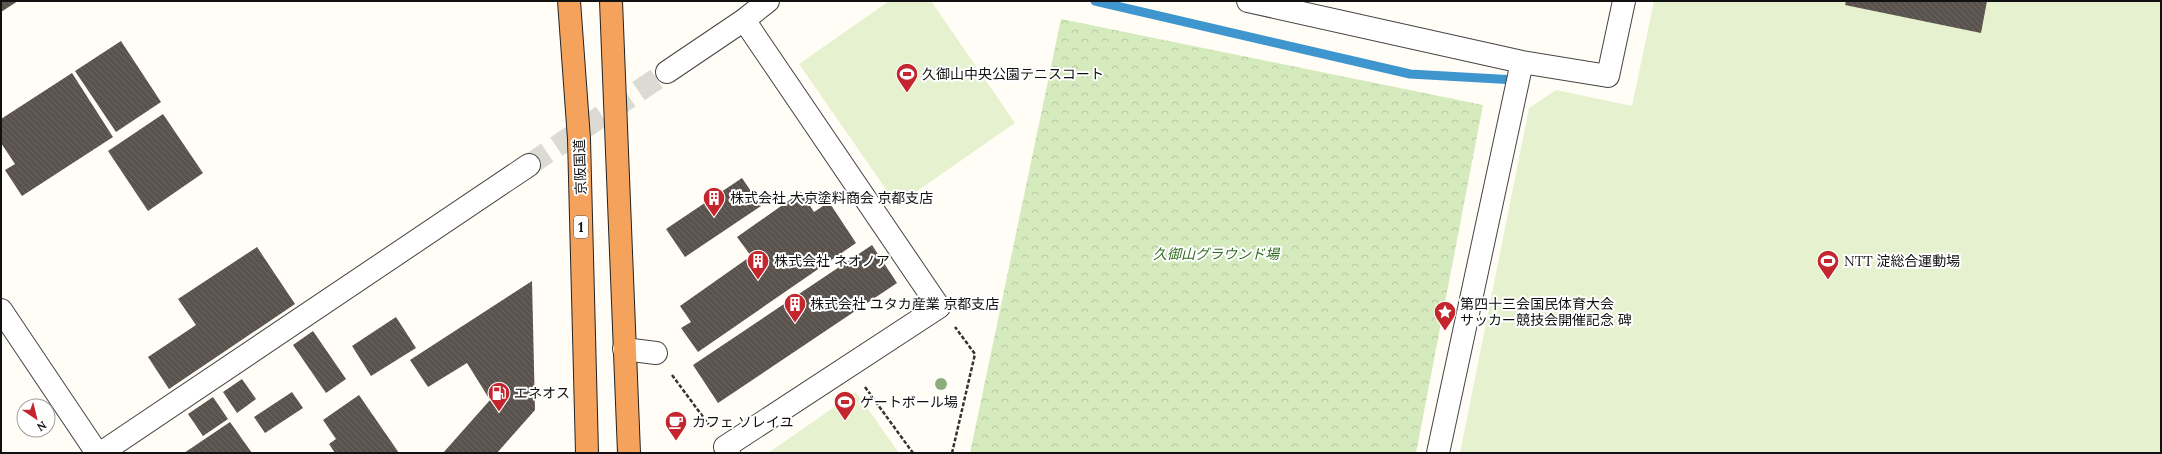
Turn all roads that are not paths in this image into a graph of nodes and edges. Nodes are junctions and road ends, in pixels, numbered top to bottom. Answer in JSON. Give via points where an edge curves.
{"nodes":[{"id":1,"x":569,"y":1,"type":"edge"},
{"id":2,"x":611,"y":1,"type":"edge"},
{"id":3,"x":768,"y":1,"type":"edge"},
{"id":4,"x":1248,"y":1,"type":"edge"},
{"id":5,"x":1624,"y":1,"type":"edge"},
{"id":6,"x":744,"y":20,"type":"junction"},
{"id":7,"x":1522,"y":62,"type":"junction"},
{"id":8,"x":667,"y":72,"type":"tunnel mouth"},
{"id":9,"x":529,"y":165,"type":"tunnel mouth"},
{"id":10,"x":1,"y":310,"type":"edge"},
{"id":11,"x":624,"y":349,"type":"junction"},
{"id":12,"x":656,"y":353,"type":"road end"},
{"id":13,"x":727,"y":450,"type":"edge"},
{"id":14,"x":97,"y":453,"type":"edge"},
{"id":15,"x":101,"y":453,"type":"edge"},
{"id":16,"x":587,"y":453,"type":"edge"},
{"id":17,"x":629,"y":453,"type":"edge"},
{"id":18,"x":1438,"y":453,"type":"edge"}],
"edges":[{"from":1,"to":16,"type":"highway","name":"京阪国道","number":"1","via":[[579,139]]},
{"from":2,"to":11,"type":"highway"},
{"from":3,"to":6,"type":"street"},
{"from":4,"to":7,"type":"street"},
{"from":5,"to":7,"type":"street","via":[[1608,76]]},
{"from":6,"to":8,"type":"street"},
{"from":6,"to":13,"type":"street","via":[[939,307],[849,365]]},
{"from":7,"to":18,"type":"street"},
{"from":9,"to":15,"type":"street"},
{"from":10,"to":14,"type":"street"},
{"from":11,"to":12,"type":"street"},
{"from":11,"to":17,"type":"highway"}]}
